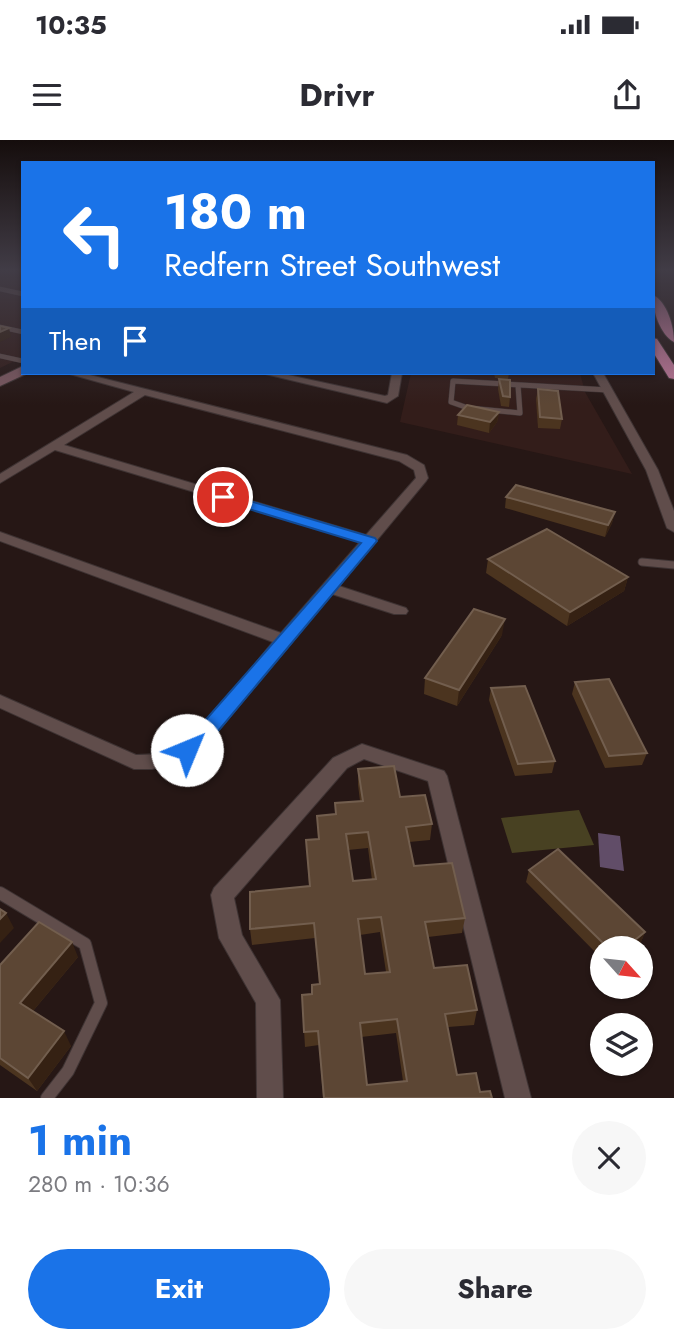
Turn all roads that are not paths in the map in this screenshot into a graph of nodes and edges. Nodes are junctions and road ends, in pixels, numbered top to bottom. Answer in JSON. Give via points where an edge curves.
{"nodes":[{"id":1,"x":656,"y":316,"type":"edge"},
{"id":2,"x":662,"y":316,"type":"edge"},
{"id":3,"x":0,"y":327,"type":"edge"},
{"id":4,"x":21,"y":332,"type":"edge"},
{"id":5,"x":674,"y":339,"type":"edge"},
{"id":6,"x":655,"y":345,"type":"edge"},
{"id":7,"x":0,"y":356,"type":"edge"},
{"id":8,"x":21,"y":361,"type":"edge"},
{"id":9,"x":21,"y":371,"type":"edge"},
{"id":10,"x":79,"y":375,"type":"edge"},
{"id":11,"x":275,"y":375,"type":"edge"},
{"id":12,"x":397,"y":375,"type":"edge"},
{"id":13,"x":479,"y":375,"type":"edge"},
{"id":14,"x":599,"y":375,"type":"edge"},
{"id":15,"x":674,"y":375,"type":"edge"},
{"id":16,"x":0,"y":382,"type":"edge"},
{"id":17,"x":478,"y":383,"type":"junction"},
{"id":18,"x":518,"y":385,"type":"junction"},
{"id":19,"x":608,"y":390,"type":"junction"},
{"id":20,"x":144,"y":391,"type":"junction"},
{"id":21,"x":54,"y":446,"type":"junction"},
{"id":22,"x":0,"y":479,"type":"edge"},
{"id":23,"x":674,"y":528,"type":"edge"},
{"id":24,"x":0,"y":536,"type":"edge"},
{"id":25,"x":370,"y":541,"type":"junction"},
{"id":26,"x":642,"y":562,"type":"dead end"},
{"id":27,"x":674,"y":565,"type":"edge"},
{"id":28,"x":330,"y":589,"type":"junction"},
{"id":29,"x":400,"y":611,"type":"dead end"},
{"id":30,"x":286,"y":640,"type":"junction"},
{"id":31,"x":0,"y":701,"type":"edge"},
{"id":32,"x":0,"y":893,"type":"edge"},
{"id":33,"x":47,"y":1098,"type":"edge"},
{"id":34,"x":270,"y":1098,"type":"edge"},
{"id":35,"x":517,"y":1098,"type":"edge"}],
"edges":[{"from":1,"to":5,"type":"highway"},
{"from":2,"to":5,"type":"highway"},
{"from":3,"to":4,"type":"lane"},
{"from":6,"to":15,"type":"highway"},
{"from":7,"to":8,"type":"lane"},
{"from":9,"to":16,"type":"main road"},
{"from":10,"to":20,"type":"street"},
{"from":11,"to":12,"type":"street","via":[[386,400],[393,396]]},
{"from":13,"to":17,"type":"lane"},
{"from":14,"to":19,"type":"street"},
{"from":17,"to":18,"type":"lane"},
{"from":17,"to":18,"type":"lane","via":[[453,381],[451,402],[520,413]]},
{"from":18,"to":19,"type":"lane"},
{"from":19,"to":23,"type":"street","via":[[652,470]]},
{"from":20,"to":21,"type":"street"},
{"from":20,"to":25,"type":"street","via":[[413,462],[422,471],[421,482]]},
{"from":21,"to":22,"type":"street"},
{"from":21,"to":25,"type":"street"},
{"from":24,"to":30,"type":"street"},
{"from":25,"to":28,"type":"street"},
{"from":26,"to":27,"type":"lane"},
{"from":28,"to":29,"type":"street"},
{"from":28,"to":30,"type":"street"},
{"from":30,"to":31,"type":"street","via":[[195,744],[162,760],[126,761]]},
{"from":32,"to":33,"type":"lane","via":[[85,944],[100,1003],[68,1071]]},
{"from":34,"to":35,"type":"street","via":[[268,1000],[231,938],[222,895],[340,763],[362,751],[436,776]]}]}
